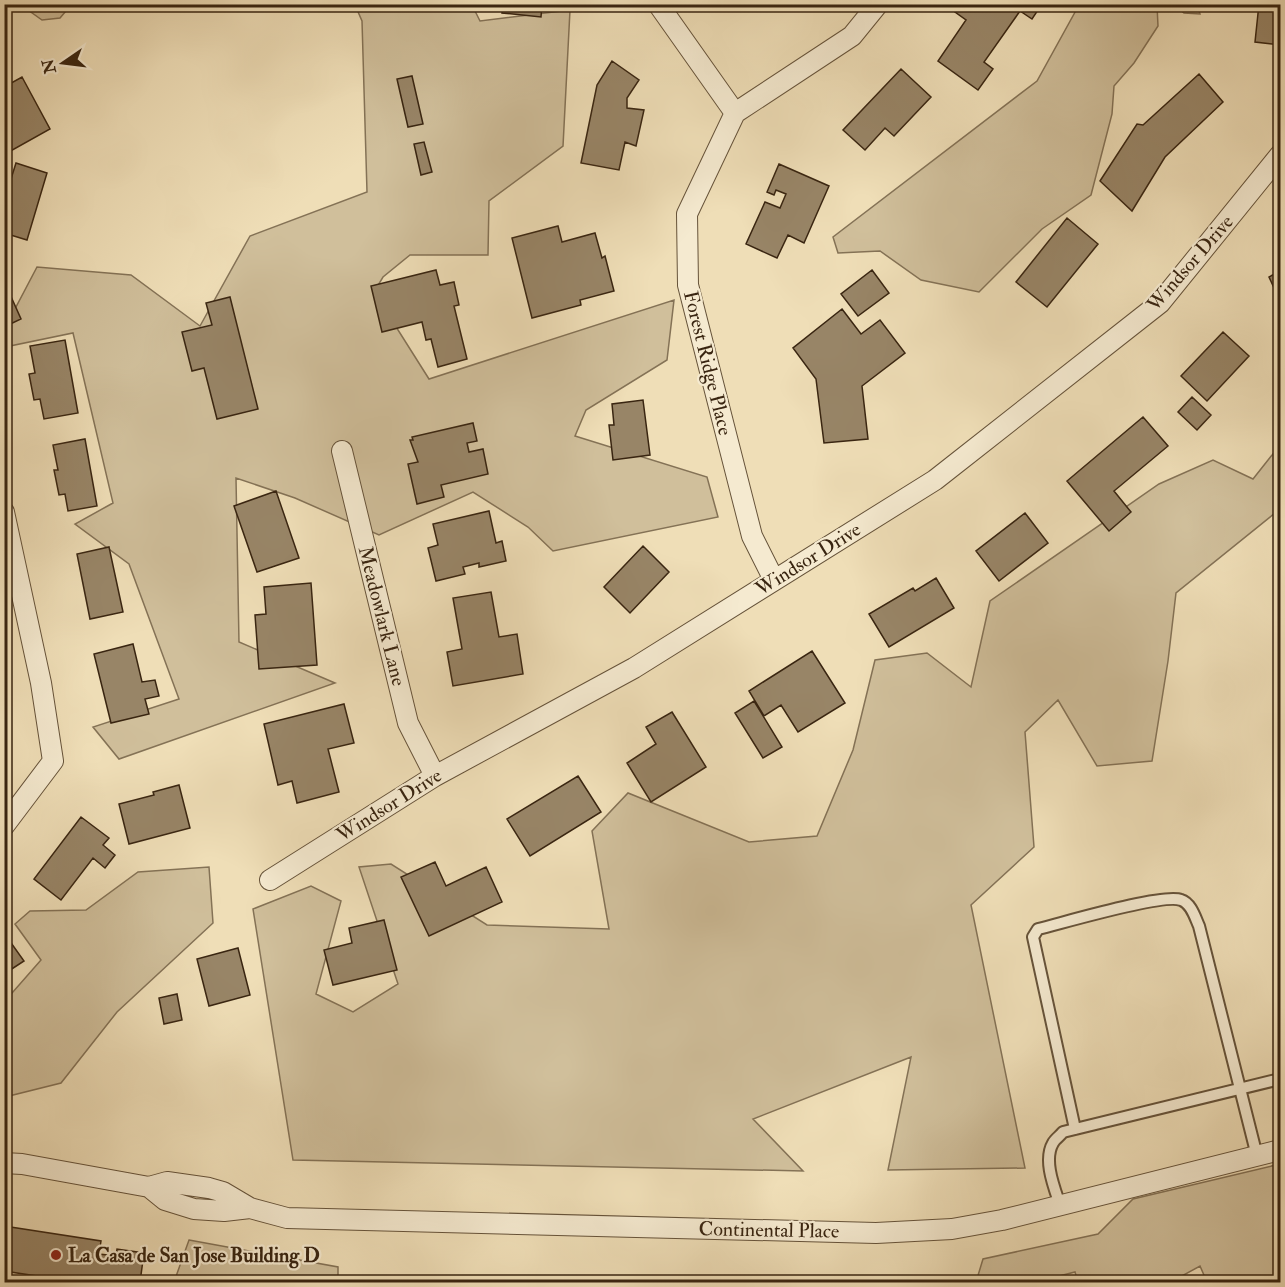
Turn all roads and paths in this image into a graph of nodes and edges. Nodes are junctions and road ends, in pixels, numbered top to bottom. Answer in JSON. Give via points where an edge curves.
{"nodes":[{"id":1,"x":658,"y":4,"type":"edge"},
{"id":2,"x":878,"y":4,"type":"edge"},
{"id":3,"x":735,"y":113,"type":"junction"},
{"id":4,"x":1281,"y":155,"type":"edge"},
{"id":5,"x":342,"y":451,"type":"dead end"},
{"id":6,"x":4,"y":512,"type":"edge"},
{"id":7,"x":774,"y":580,"type":"junction"},
{"id":8,"x":435,"y":776,"type":"junction"},
{"id":9,"x":4,"y":826,"type":"edge"},
{"id":10,"x":270,"y":880,"type":"dead end"},
{"id":11,"x":1281,"y":1079,"type":"edge"},
{"id":12,"x":1240,"y":1089,"type":"junction"},
{"id":13,"x":1075,"y":1130,"type":"junction"},
{"id":14,"x":1281,"y":1150,"type":"edge"},
{"id":15,"x":1257,"y":1156,"type":"junction"},
{"id":16,"x":4,"y":1163,"type":"edge"},
{"id":17,"x":1059,"y":1205,"type":"junction"}],
"edges":[{"from":1,"to":3,"type":"street"},
{"from":2,"to":3,"type":"street","via":[[852,36]]},
{"from":3,"to":7,"type":"street","name":"Forest Ridge Place","via":[[687,214],[688,285],[752,536]]},
{"from":4,"to":7,"type":"street","name":"Windsor Drive","via":[[1160,303],[935,480]]},
{"from":5,"to":8,"type":"street","name":"Meadowlark Lane","via":[[408,723]]},
{"from":6,"to":9,"type":"street","via":[[41,683],[53,761]]},
{"from":7,"to":8,"type":"street","name":"Windsor Drive","via":[[634,668]]},
{"from":8,"to":10,"type":"street","name":"Windsor Drive"},
{"from":11,"to":12,"type":"lane"},
{"from":12,"to":13,"type":"lane"},
{"from":12,"to":13,"type":"lane","via":[[1199,926],[1191,908],[1182,900],[1154,900],[1038,929],[1033,937]]},
{"from":12,"to":15,"type":"lane"},
{"from":13,"to":17,"type":"lane","via":[[1063,1132],[1052,1144],[1049,1160]]},
{"from":14,"to":15,"type":"street","name":"Continental Place"},
{"from":15,"to":17,"type":"street","name":"Continental Place"},
{"from":16,"to":17,"type":"street","name":"Continental Place","via":[[149,1187],[167,1182],[209,1188],[250,1208],[287,1218],[876,1233],[952,1229]]}]}
